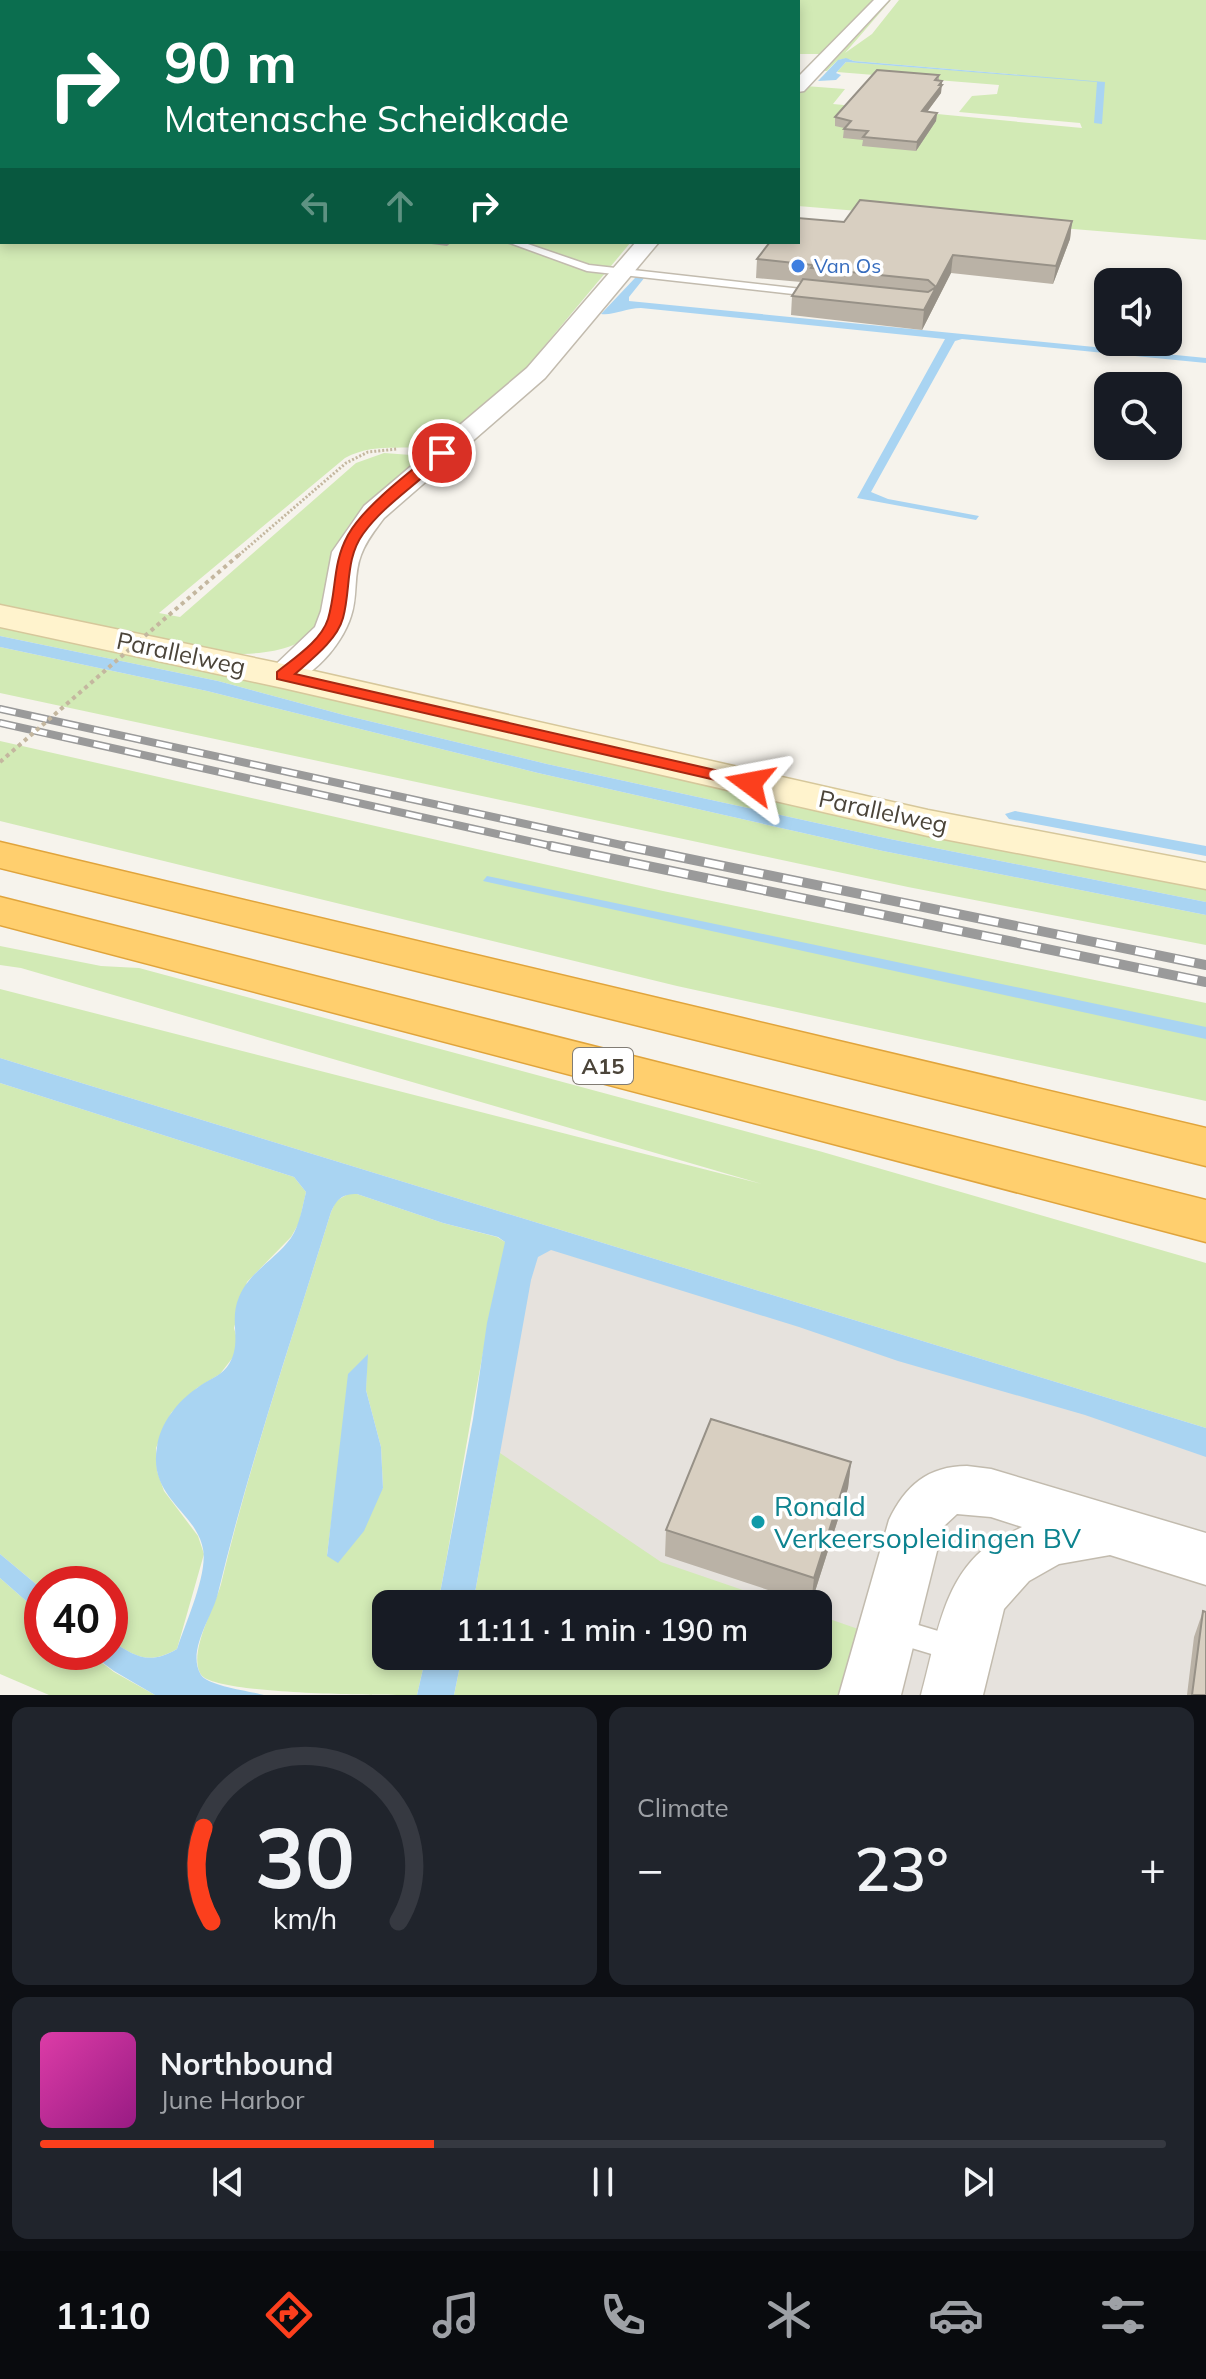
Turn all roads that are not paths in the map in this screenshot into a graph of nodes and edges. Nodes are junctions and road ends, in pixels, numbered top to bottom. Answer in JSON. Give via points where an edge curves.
{"nodes":[{"id":1,"x":882,"y":0,"type":"edge"},
{"id":2,"x":800,"y":85,"type":"edge"},
{"id":3,"x":518,"y":244,"type":"edge"},
{"id":4,"x":646,"y":244,"type":"edge"},
{"id":5,"x":619,"y":273,"type":"junction"},
{"id":6,"x":834,"y":296,"type":"edge"},
{"id":7,"x":0,"y":616,"type":"edge"},
{"id":8,"x":283,"y":676,"type":"junction"},
{"id":9,"x":0,"y":855,"type":"edge"},
{"id":10,"x":1206,"y":876,"type":"edge"},
{"id":11,"x":0,"y":911,"type":"edge"},
{"id":12,"x":1206,"y":1147,"type":"edge"},
{"id":13,"x":1206,"y":1221,"type":"edge"},
{"id":14,"x":1113,"y":1530,"type":"junction"},
{"id":15,"x":1206,"y":1559,"type":"edge"},
{"id":16,"x":887,"y":1629,"type":"junction"},
{"id":17,"x":956,"y":1672,"type":"edge"},
{"id":18,"x":870,"y":1695,"type":"edge"}],
"edges":[{"from":1,"to":2,"type":"street"},
{"from":3,"to":5,"type":"lane","via":[[587,268]]},
{"from":4,"to":5,"type":"street"},
{"from":5,"to":6,"type":"lane"},
{"from":5,"to":8,"type":"street","via":[[536,373],[398,488],[356,533],[343,561],[336,618],[309,654]]},
{"from":7,"to":8,"type":"street","name":"Parallelweg"},
{"from":8,"to":10,"type":"street","name":"Parallelweg","via":[[928,823]]},
{"from":9,"to":12,"type":"highway"},
{"from":11,"to":13,"type":"highway","number":"A15"},
{"from":14,"to":15,"type":"street"},
{"from":14,"to":16,"type":"street","via":[[991,1493],[946,1491],[928,1501],[917,1520]]},
{"from":14,"to":17,"type":"street","via":[[1049,1541],[1009,1563],[978,1596]]},
{"from":16,"to":17,"type":"lane"},
{"from":16,"to":18,"type":"street"}]}
